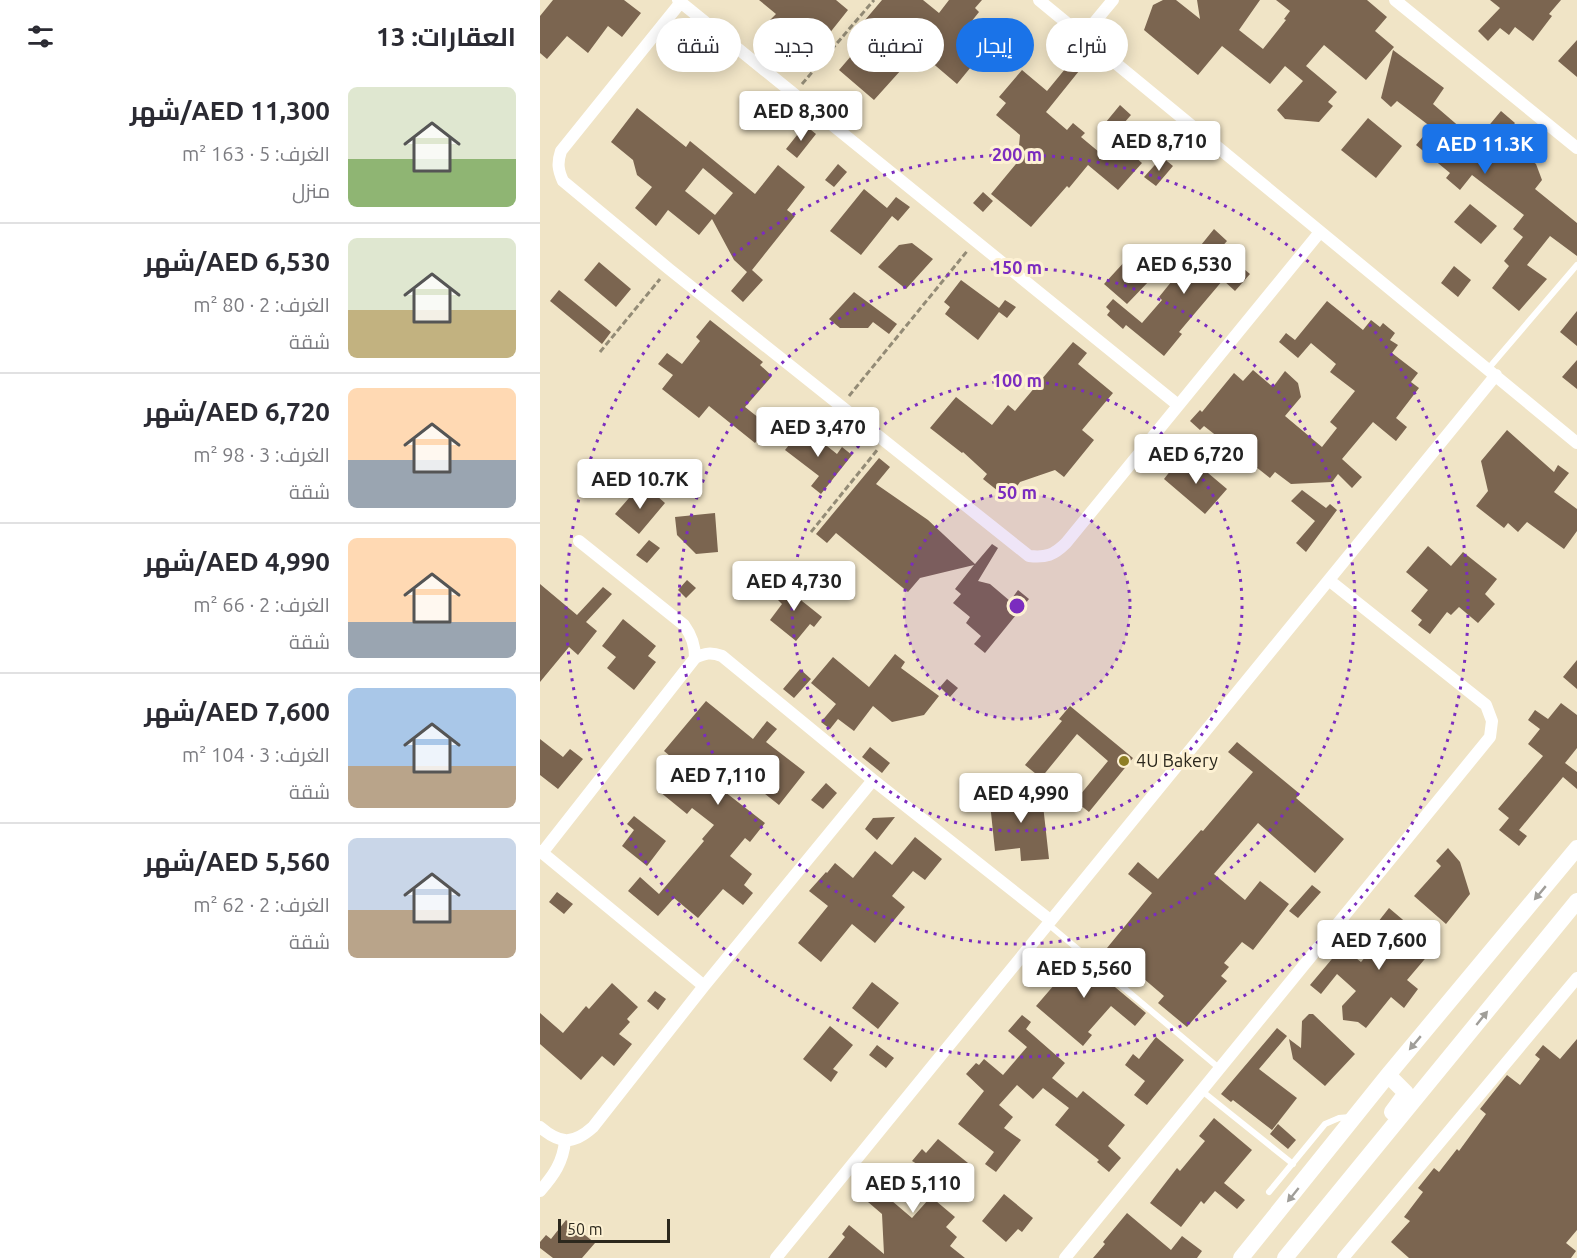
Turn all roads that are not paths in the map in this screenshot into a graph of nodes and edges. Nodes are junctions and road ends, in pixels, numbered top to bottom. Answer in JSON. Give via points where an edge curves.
{"nodes":[{"id":1,"x":1039,"y":0,"type":"edge"},
{"id":2,"x":1113,"y":0,"type":"edge"},
{"id":3,"x":1395,"y":0,"type":"edge"},
{"id":4,"x":679,"y":1,"type":"edge"},
{"id":5,"x":1061,"y":18,"type":"edge"},
{"id":6,"x":1098,"y":18,"type":"edge"},
{"id":7,"x":1127,"y":72,"type":"edge"},
{"id":8,"x":1577,"y":148,"type":"edge"},
{"id":9,"x":1320,"y":232,"type":"junction"},
{"id":10,"x":1577,"y":265,"type":"edge"},
{"id":11,"x":1492,"y":372,"type":"junction"},
{"id":12,"x":1178,"y":405,"type":"junction"},
{"id":13,"x":1577,"y":443,"type":"edge"},
{"id":14,"x":579,"y":541,"type":"dead end"},
{"id":15,"x":1330,"y":581,"type":"junction"},
{"id":16,"x":695,"y":658,"type":"junction"},
{"id":17,"x":873,"y":780,"type":"junction"},
{"id":18,"x":1577,"y":848,"type":"edge"},
{"id":19,"x":541,"y":852,"type":"edge"},
{"id":20,"x":1577,"y":902,"type":"edge"},
{"id":21,"x":1048,"y":921,"type":"junction"},
{"id":22,"x":1577,"y":978,"type":"edge"},
{"id":23,"x":704,"y":986,"type":"junction"},
{"id":24,"x":1220,"y":1068,"type":"junction"},
{"id":25,"x":1388,"y":1076,"type":"junction"},
{"id":26,"x":1201,"y":1091,"type":"junction"},
{"id":27,"x":1357,"y":1117,"type":"junction"},
{"id":28,"x":540,"y":1127,"type":"edge"},
{"id":29,"x":565,"y":1141,"type":"junction"},
{"id":30,"x":1293,"y":1164,"type":"junction"},
{"id":31,"x":1348,"y":1183,"type":"junction"},
{"id":32,"x":540,"y":1191,"type":"edge"},
{"id":33,"x":1269,"y":1192,"type":"dead end"},
{"id":34,"x":776,"y":1258,"type":"edge"},
{"id":35,"x":1065,"y":1258,"type":"edge"},
{"id":36,"x":1241,"y":1258,"type":"edge"},
{"id":37,"x":1285,"y":1258,"type":"edge"},
{"id":38,"x":1343,"y":1258,"type":"edge"}],
"edges":[{"from":1,"to":5,"type":"street"},
{"from":2,"to":6,"type":"street"},
{"from":3,"to":8,"type":"street"},
{"from":4,"to":12,"type":"street"},
{"from":4,"to":12,"type":"street","via":[[567,143],[558,161],[563,181],[669,269],[1029,556],[1042,558],[1056,553],[1066,543]]},
{"from":7,"to":9,"type":"street"},
{"from":9,"to":11,"type":"street"},
{"from":9,"to":12,"type":"street"},
{"from":10,"to":11,"type":"lane"},
{"from":11,"to":13,"type":"street"},
{"from":11,"to":15,"type":"street"},
{"from":14,"to":16,"type":"street","via":[[684,625],[695,646]]},
{"from":15,"to":21,"type":"street"},
{"from":15,"to":24,"type":"street","via":[[1486,705],[1492,721],[1490,736]]},
{"from":16,"to":17,"type":"street","via":[[713,653],[722,656]]},
{"from":16,"to":19,"type":"street"},
{"from":17,"to":21,"type":"street"},
{"from":17,"to":23,"type":"street"},
{"from":18,"to":25,"type":"main road","one_way":true},
{"from":19,"to":23,"type":"street"},
{"from":31,"to":20,"type":"main road","one_way":true},
{"from":21,"to":24,"type":"lane"},
{"from":21,"to":34,"type":"street"},
{"from":22,"to":38,"type":"street"},
{"from":23,"to":29,"type":"street","via":[[593,1127],[581,1137]]},
{"from":24,"to":26,"type":"street"},
{"from":25,"to":27,"type":"main road"},
{"from":25,"to":31,"type":"main road","via":[[1405,1095],[1353,1163]]},
{"from":26,"to":30,"type":"lane"},
{"from":26,"to":35,"type":"street"},
{"from":27,"to":30,"type":"lane","via":[[1325,1124]]},
{"from":27,"to":36,"type":"main road","one_way":true},
{"from":28,"to":29,"type":"street"},
{"from":29,"to":32,"type":"street","via":[[559,1167]]},
{"from":30,"to":33,"type":"lane"},
{"from":31,"to":37,"type":"main road"}]}
